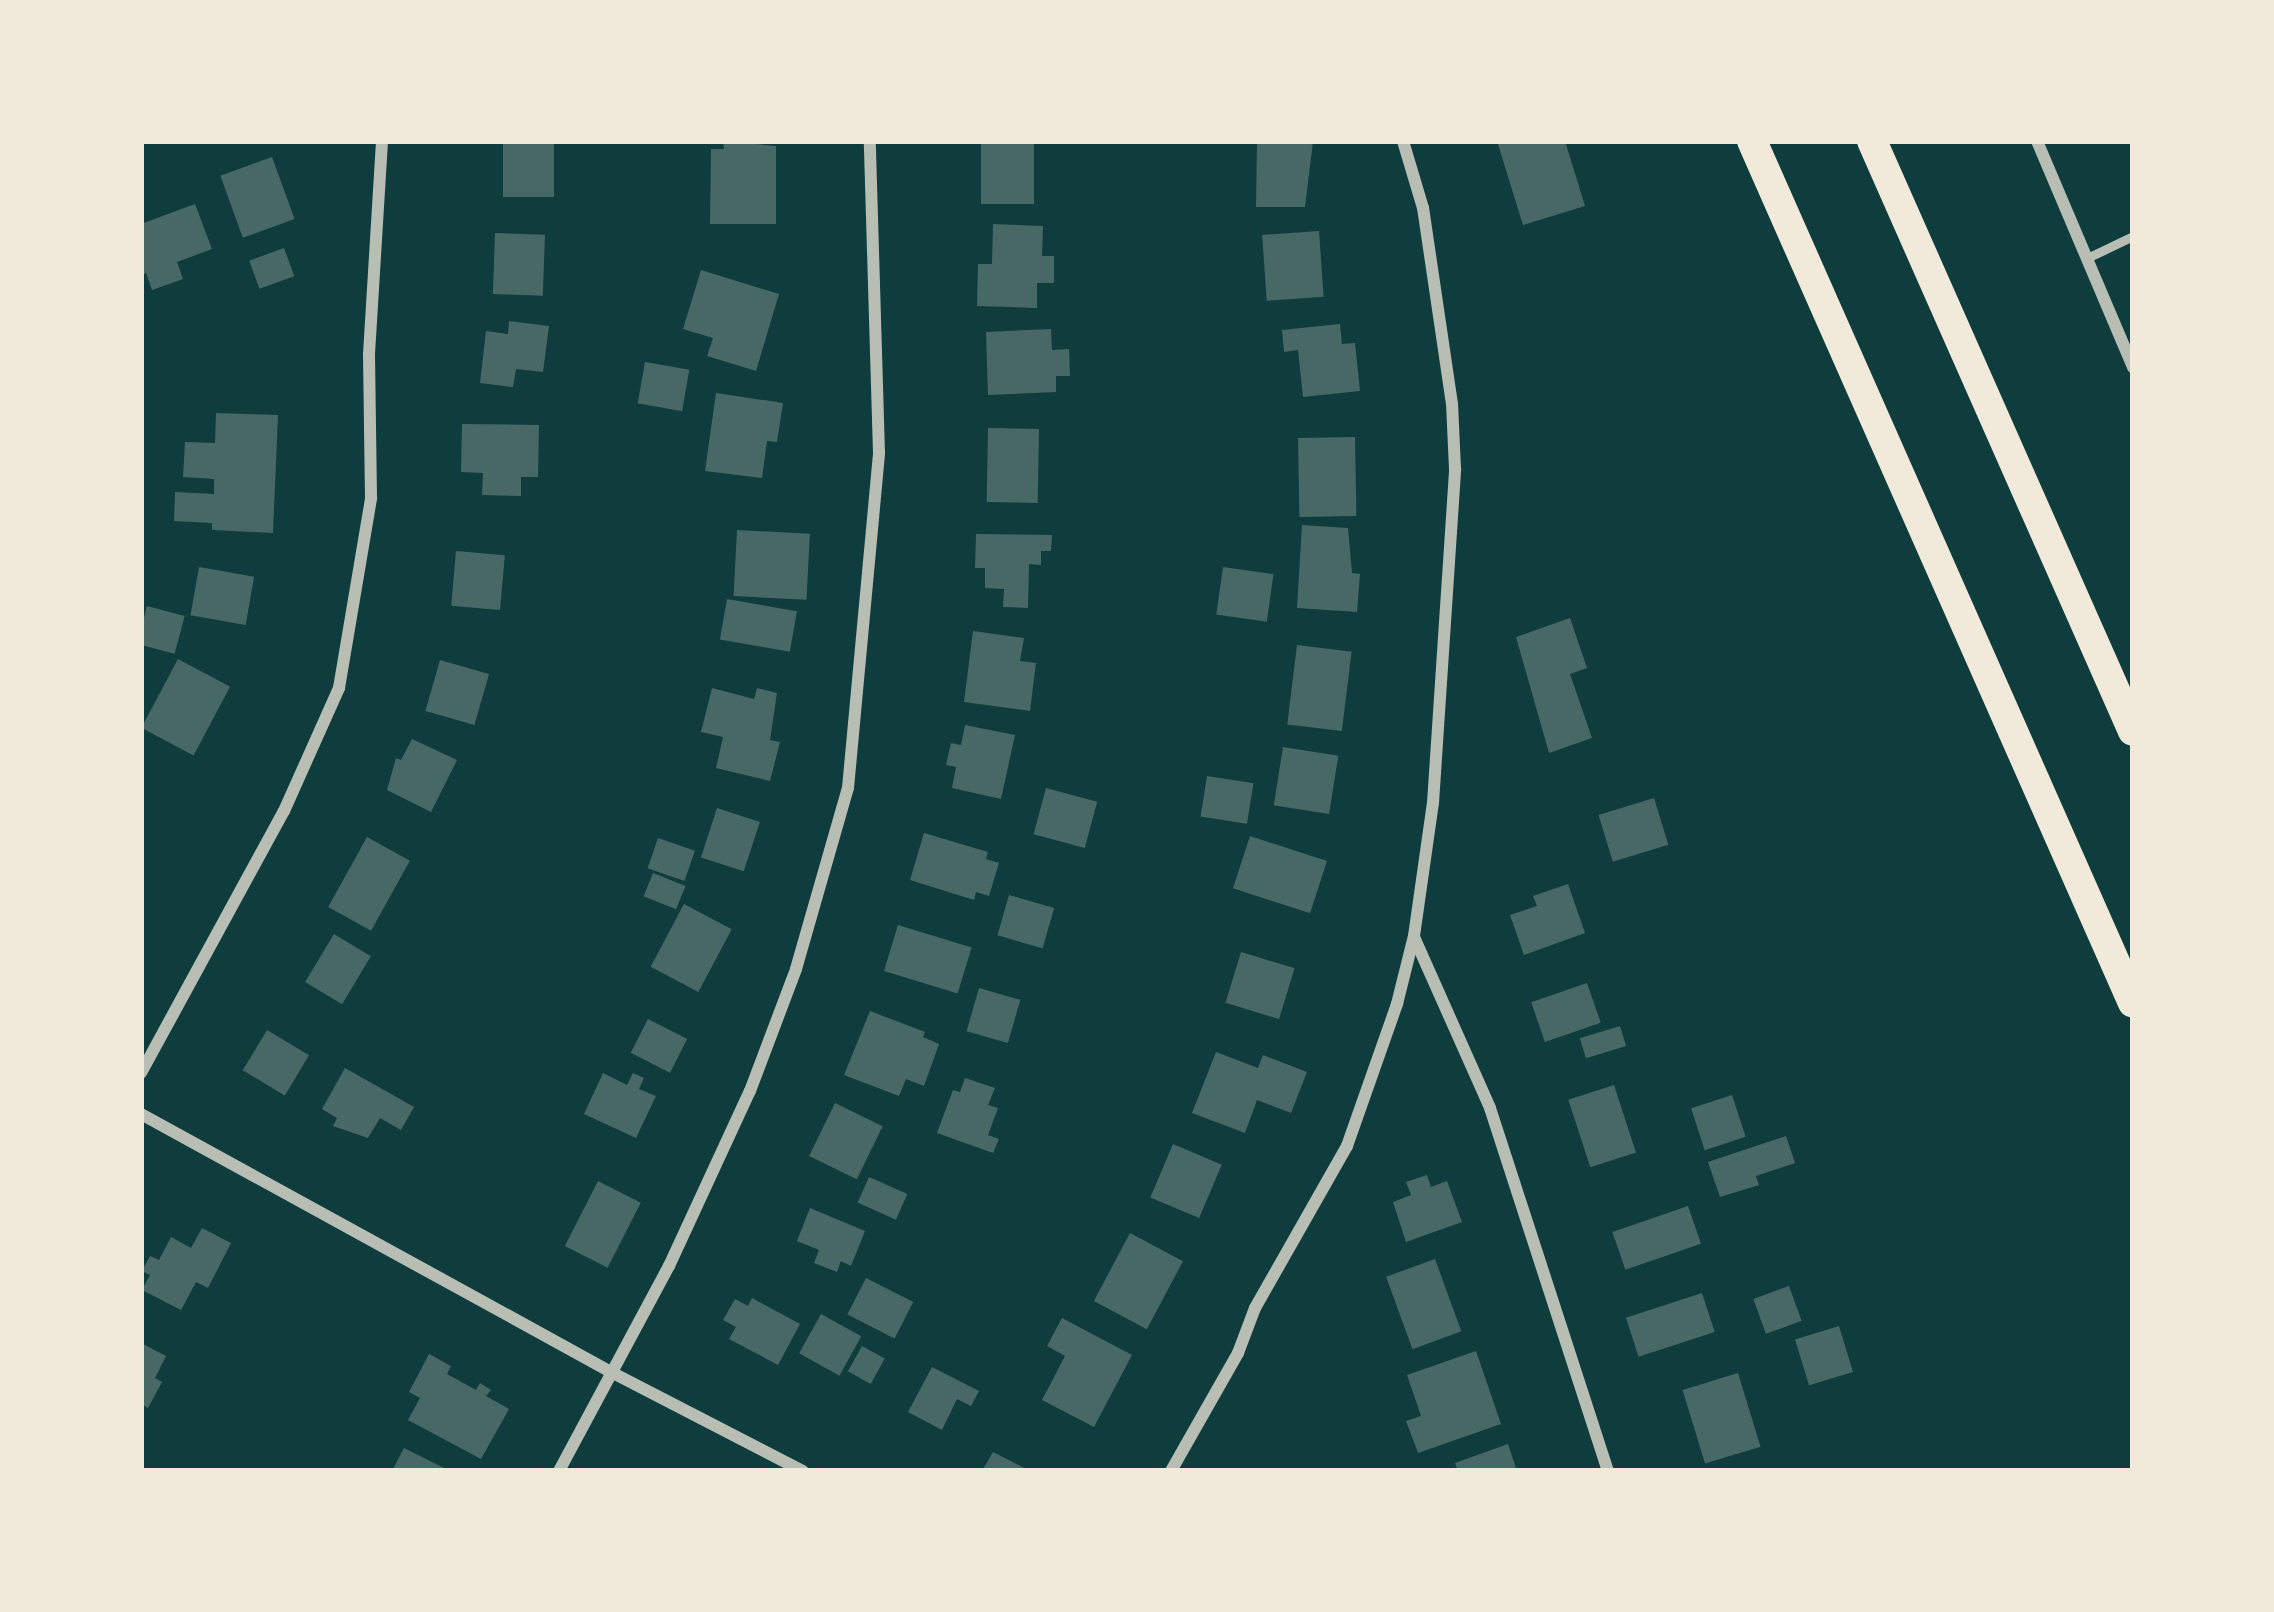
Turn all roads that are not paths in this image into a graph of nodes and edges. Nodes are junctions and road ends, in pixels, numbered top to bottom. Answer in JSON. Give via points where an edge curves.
{"nodes":[{"id":1,"x":382,"y":141,"type":"edge"},
{"id":2,"x":870,"y":141,"type":"edge"},
{"id":3,"x":1403,"y":141,"type":"edge"},
{"id":4,"x":1752,"y":141,"type":"edge"},
{"id":5,"x":1872,"y":141,"type":"edge"},
{"id":6,"x":2037,"y":141,"type":"edge"},
{"id":7,"x":2133,"y":236,"type":"edge"},
{"id":8,"x":2087,"y":258,"type":"junction"},
{"id":9,"x":2133,"y":368,"type":"edge"},
{"id":10,"x":2133,"y":731,"type":"edge"},
{"id":11,"x":1414,"y":936,"type":"junction"},
{"id":12,"x":2133,"y":1004,"type":"edge"},
{"id":13,"x":141,"y":1073,"type":"edge"},
{"id":14,"x":141,"y":1114,"type":"edge"},
{"id":15,"x":611,"y":1372,"type":"junction"},
{"id":16,"x":559,"y":1471,"type":"edge"},
{"id":17,"x":803,"y":1471,"type":"edge"},
{"id":18,"x":1172,"y":1471,"type":"edge"},
{"id":19,"x":1608,"y":1471,"type":"edge"}],
"edges":[{"from":1,"to":13,"type":"street","via":[[370,498],[339,688],[284,811]]},
{"from":2,"to":15,"type":"street","via":[[879,453],[848,788],[796,969],[750,1091]]},
{"from":3,"to":11,"type":"street","via":[[1424,208],[1455,469],[1433,803]]},
{"from":4,"to":12,"type":"main road"},
{"from":5,"to":10,"type":"main road"},
{"from":6,"to":8,"type":"street"},
{"from":7,"to":8,"type":"lane"},
{"from":8,"to":9,"type":"street"},
{"from":11,"to":18,"type":"street","via":[[1347,1146]]},
{"from":11,"to":19,"type":"street","via":[[1490,1108]]},
{"from":14,"to":15,"type":"street"},
{"from":15,"to":16,"type":"street"},
{"from":15,"to":17,"type":"street"}]}
